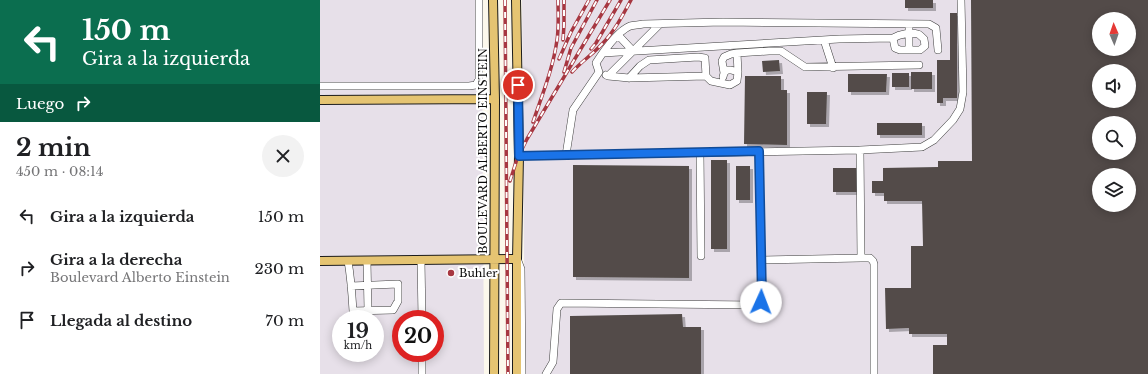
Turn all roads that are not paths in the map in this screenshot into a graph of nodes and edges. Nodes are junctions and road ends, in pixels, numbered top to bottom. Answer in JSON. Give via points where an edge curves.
{"nodes":[{"id":1,"x":480,"y":0,"type":"edge"},
{"id":2,"x":493,"y":0,"type":"edge"},
{"id":3,"x":516,"y":0,"type":"edge"},
{"id":4,"x":961,"y":0,"type":"edge"},
{"id":5,"x":660,"y":24,"type":"junction"},
{"id":6,"x":908,"y":24,"type":"junction"},
{"id":7,"x":909,"y":34,"type":"junction"},
{"id":8,"x":618,"y":35,"type":"junction"},
{"id":9,"x":893,"y":38,"type":"junction"},
{"id":10,"x":824,"y":40,"type":"junction"},
{"id":11,"x":705,"y":47,"type":"junction"},
{"id":12,"x":909,"y":49,"type":"junction"},
{"id":13,"x":938,"y":50,"type":"dead end"},
{"id":14,"x":602,"y":52,"type":"junction"},
{"id":15,"x":633,"y":52,"type":"junction"},
{"id":16,"x":737,"y":53,"type":"junction"},
{"id":17,"x":705,"y":58,"type":"junction"},
{"id":18,"x":919,"y":65,"type":"dead end"},
{"id":19,"x":833,"y":68,"type":"junction"},
{"id":20,"x":598,"y":72,"type":"junction"},
{"id":21,"x":738,"y":72,"type":"junction"},
{"id":22,"x":724,"y":73,"type":"junction"},
{"id":23,"x":608,"y":76,"type":"junction"},
{"id":24,"x":706,"y":76,"type":"junction"},
{"id":25,"x":629,"y":78,"type":"junction"},
{"id":26,"x":725,"y":84,"type":"junction"},
{"id":27,"x":320,"y":86,"type":"edge"},
{"id":28,"x":495,"y":99,"type":"junction"},
{"id":29,"x":320,"y":100,"type":"edge"},
{"id":30,"x":860,"y":150,"type":"junction"},
{"id":31,"x":759,"y":151,"type":"junction"},
{"id":32,"x":700,"y":152,"type":"junction"},
{"id":33,"x":566,"y":155,"type":"junction"},
{"id":34,"x":519,"y":156,"type":"junction"},
{"id":35,"x":701,"y":256,"type":"dead end"},
{"id":36,"x":861,"y":258,"type":"junction"},
{"id":37,"x":494,"y":259,"type":"junction"},
{"id":38,"x":517,"y":259,"type":"junction"},
{"id":39,"x":421,"y":260,"type":"junction"},
{"id":40,"x":761,"y":260,"type":"junction"},
{"id":41,"x":320,"y":261,"type":"edge"},
{"id":42,"x":348,"y":261,"type":"junction"},
{"id":43,"x":367,"y":261,"type":"junction"},
{"id":44,"x":351,"y":286,"type":"junction"},
{"id":45,"x":368,"y":286,"type":"junction"},
{"id":46,"x":353,"y":310,"type":"edge"},
{"id":47,"x":368,"y":310,"type":"edge"},
{"id":48,"x":384,"y":310,"type":"edge"},
{"id":49,"x":422,"y":310,"type":"edge"},
{"id":50,"x":422,"y":362,"type":"edge"},
{"id":51,"x":422,"y":374,"type":"edge"},
{"id":52,"x":494,"y":374,"type":"edge"},
{"id":53,"x":517,"y":374,"type":"edge"},
{"id":54,"x":522,"y":374,"type":"edge"},
{"id":55,"x":546,"y":374,"type":"edge"},
{"id":56,"x":874,"y":374,"type":"edge"}],
"edges":[{"from":1,"to":27,"type":"lane","via":[[479,79],[476,85]]},
{"from":2,"to":28,"type":"main road","name":"BOULEVARD ALBERTO EINSTEIN"},
{"from":3,"to":34,"type":"main road"},
{"from":4,"to":30,"type":"lane","via":[[963,92],[960,109],[953,120],[934,140],[922,147]]},
{"from":5,"to":6,"type":"lane"},
{"from":5,"to":8,"type":"lane","via":[[630,26]]},
{"from":5,"to":15,"type":"lane"},
{"from":6,"to":7,"type":"lane"},
{"from":6,"to":13,"type":"lane","via":[[929,24],[936,28]]},
{"from":7,"to":9,"type":"lane"},
{"from":7,"to":12,"type":"lane"},
{"from":7,"to":12,"type":"lane","via":[[918,34],[924,39],[925,46],[920,50]]},
{"from":8,"to":14,"type":"lane"},
{"from":8,"to":15,"type":"lane"},
{"from":9,"to":10,"type":"lane"},
{"from":9,"to":12,"type":"lane","via":[[895,48]]},
{"from":10,"to":11,"type":"lane"},
{"from":10,"to":19,"type":"lane"},
{"from":11,"to":15,"type":"lane"},
{"from":11,"to":17,"type":"lane"},
{"from":14,"to":15,"type":"lane"},
{"from":14,"to":20,"type":"lane","via":[[596,63]]},
{"from":15,"to":23,"type":"lane"},
{"from":16,"to":19,"type":"lane","via":[[781,51],[805,67]]},
{"from":16,"to":21,"type":"lane"},
{"from":16,"to":22,"type":"lane","via":[[724,57]]},
{"from":17,"to":24,"type":"lane"},
{"from":17,"to":25,"type":"lane","via":[[649,60]]},
{"from":18,"to":19,"type":"lane"},
{"from":20,"to":23,"type":"lane"},
{"from":20,"to":33,"type":"lane","via":[[573,110]]},
{"from":21,"to":22,"type":"lane","via":[[727,70]]},
{"from":21,"to":26,"type":"lane","via":[[737,81],[730,86]]},
{"from":22,"to":26,"type":"lane"},
{"from":23,"to":25,"type":"lane"},
{"from":24,"to":25,"type":"lane"},
{"from":24,"to":26,"type":"lane","via":[[711,81]]},
{"from":28,"to":29,"type":"main road"},
{"from":28,"to":37,"type":"main road","name":"BOULEVARD ALBERTO EINSTEIN"},
{"from":30,"to":31,"type":"lane"},
{"from":30,"to":36,"type":"lane"},
{"from":31,"to":32,"type":"lane"},
{"from":31,"to":40,"type":"lane"},
{"from":32,"to":33,"type":"lane"},
{"from":32,"to":35,"type":"lane"},
{"from":33,"to":34,"type":"lane"},
{"from":34,"to":38,"type":"main road"},
{"from":36,"to":40,"type":"lane"},
{"from":36,"to":56,"type":"lane","via":[[870,258],[874,264]]},
{"from":37,"to":38,"type":"main road"},
{"from":37,"to":39,"type":"main road"},
{"from":37,"to":52,"type":"main road","name":"BOULEVARD ALBERTO EINSTEIN"},
{"from":38,"to":53,"type":"main road"},
{"from":38,"to":54,"type":"lane","via":[[521,269]]},
{"from":39,"to":43,"type":"main road"},
{"from":39,"to":49,"type":"lane"},
{"from":40,"to":55,"type":"lane","via":[[762,298],[761,302],[755,305],[561,303],[557,308],[552,364]]},
{"from":41,"to":42,"type":"main road"},
{"from":42,"to":43,"type":"main road"},
{"from":42,"to":44,"type":"lane"},
{"from":43,"to":45,"type":"lane"},
{"from":44,"to":45,"type":"lane"},
{"from":44,"to":46,"type":"lane"},
{"from":45,"to":47,"type":"lane"},
{"from":45,"to":48,"type":"lane","via":[[398,284],[398,301],[393,310]]},
{"from":50,"to":51,"type":"lane"}]}
